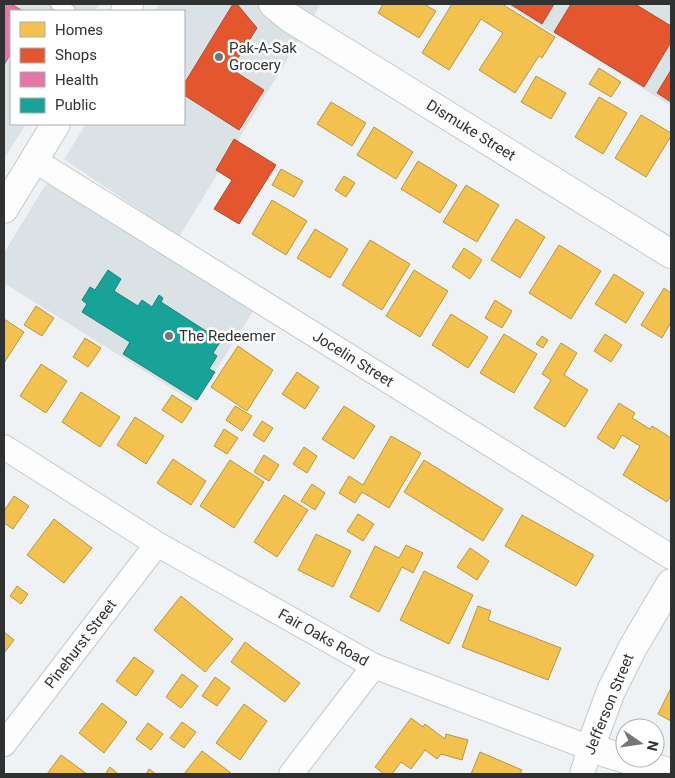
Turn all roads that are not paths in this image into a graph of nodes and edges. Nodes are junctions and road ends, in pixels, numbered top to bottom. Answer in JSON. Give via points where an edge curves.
{"nodes":[{"id":1,"x":273,"y":4,"type":"edge"},
{"id":2,"x":55,"y":125,"type":"edge"},
{"id":3,"x":34,"y":160,"type":"junction"},
{"id":4,"x":4,"y":209,"type":"edge"},
{"id":5,"x":671,"y":254,"type":"edge"},
{"id":6,"x":4,"y":448,"type":"edge"},
{"id":7,"x":157,"y":544,"type":"junction"},
{"id":8,"x":671,"y":557,"type":"edge"},
{"id":9,"x":671,"y":583,"type":"edge"},
{"id":10,"x":374,"y":666,"type":"junction"},
{"id":11,"x":4,"y":744,"type":"edge"},
{"id":12,"x":590,"y":748,"type":"junction"},
{"id":13,"x":671,"y":773,"type":"edge"},
{"id":14,"x":291,"y":774,"type":"edge"},
{"id":15,"x":582,"y":774,"type":"edge"}],
"edges":[{"from":1,"to":5,"type":"street","name":"Dismuke Street","via":[[290,18]]},
{"from":2,"to":3,"type":"street"},
{"from":3,"to":4,"type":"street"},
{"from":3,"to":8,"type":"street","name":"Jocelin Street"},
{"from":6,"to":7,"type":"street","name":"Fair Oaks Road"},
{"from":7,"to":10,"type":"street","name":"Fair Oaks Road"},
{"from":7,"to":11,"type":"street","name":"Pinehurst Street"},
{"from":9,"to":12,"type":"street","name":"Jefferson Street","via":[[632,647]]},
{"from":10,"to":12,"type":"street","name":"Fair Oaks Road"},
{"from":10,"to":14,"type":"street"},
{"from":12,"to":13,"type":"street","name":"Fair Oaks Road"},
{"from":12,"to":15,"type":"street","name":"Jefferson Street"}]}
